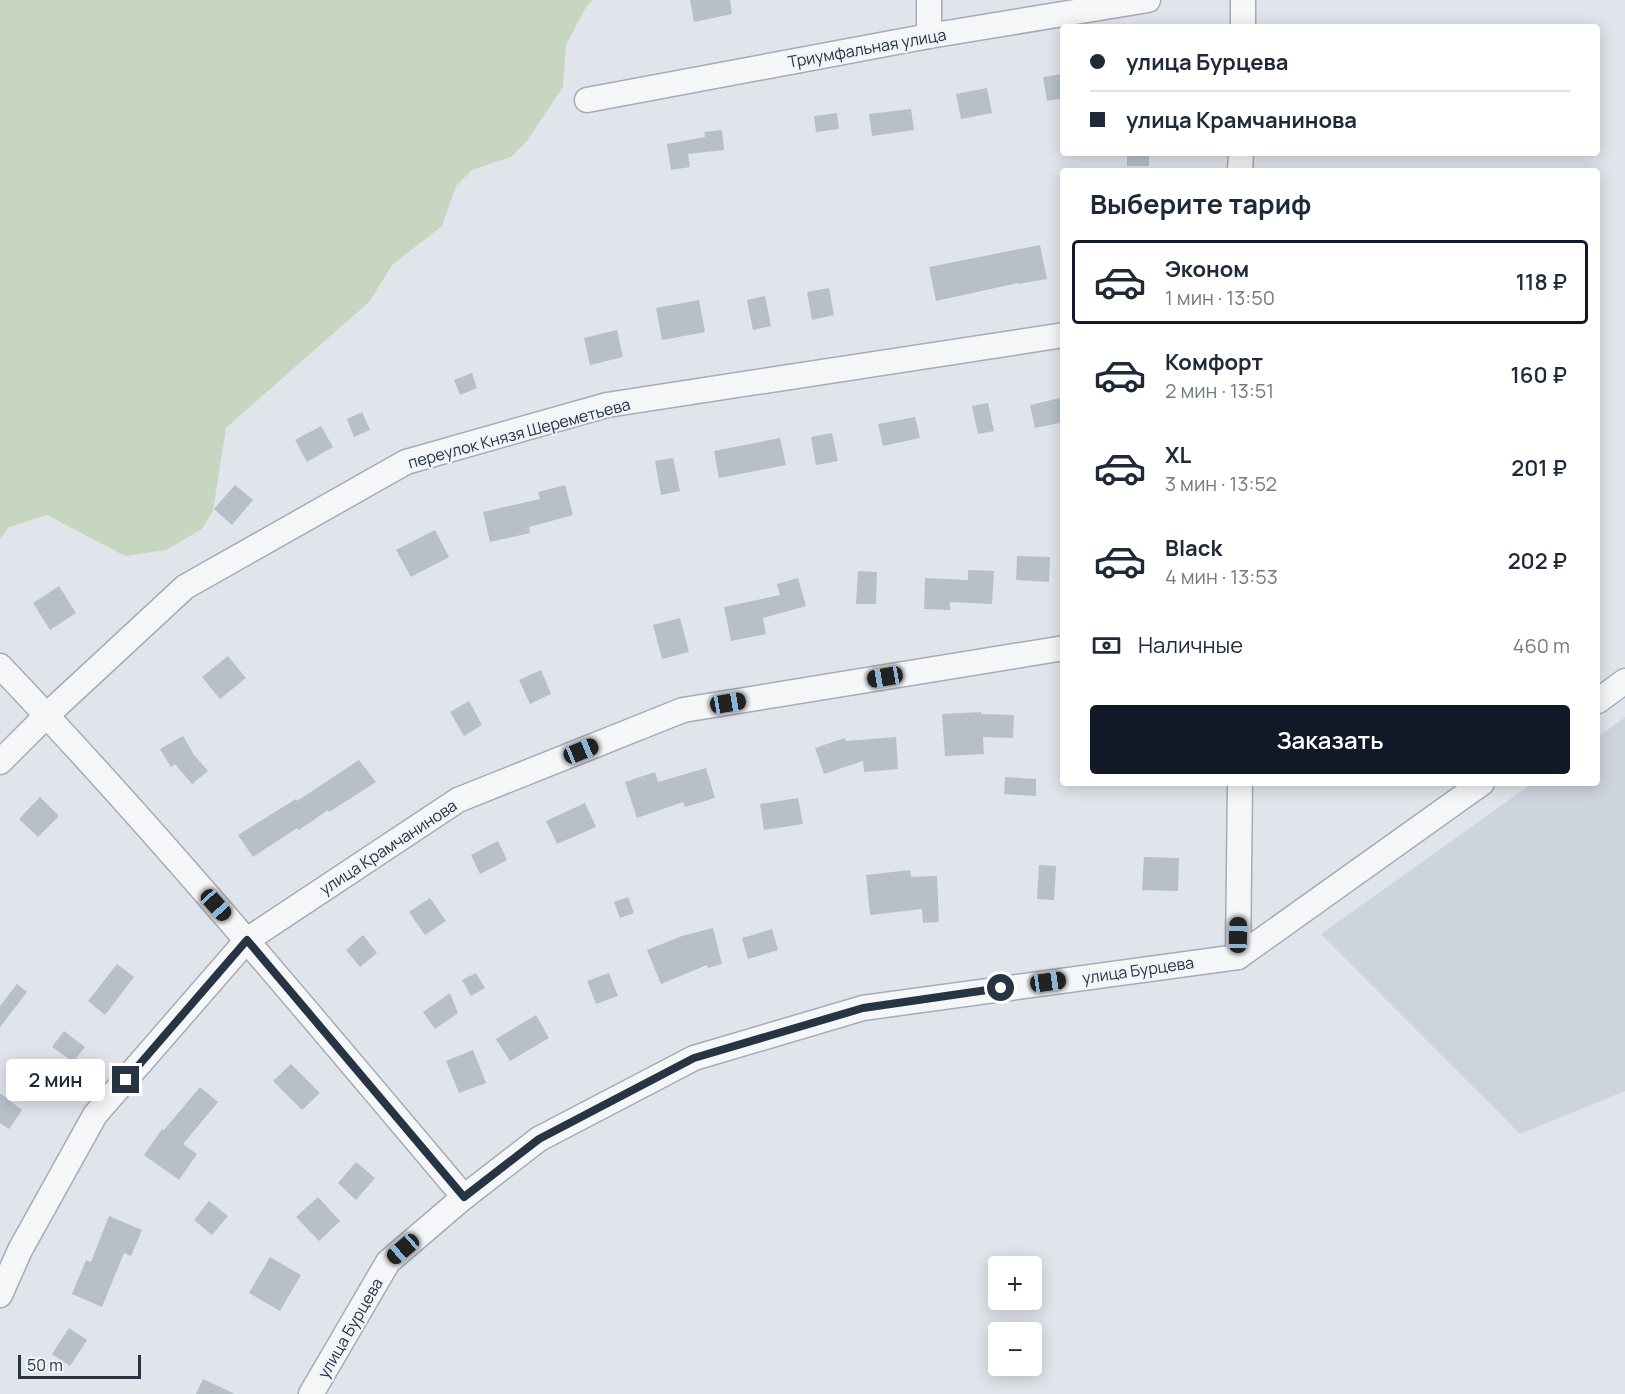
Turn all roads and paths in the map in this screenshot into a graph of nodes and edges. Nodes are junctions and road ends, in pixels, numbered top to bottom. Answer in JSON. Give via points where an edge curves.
{"nodes":[{"id":1,"x":929,"y":0,"type":"edge"},
{"id":2,"x":1148,"y":0,"type":"edge"},
{"id":3,"x":1243,"y":0,"type":"edge"},
{"id":4,"x":1243,"y":24,"type":"edge"},
{"id":5,"x":929,"y":36,"type":"junction"},
{"id":6,"x":587,"y":100,"type":"dead end"},
{"id":7,"x":1060,"y":336,"type":"edge"},
{"id":8,"x":1060,"y":649,"type":"edge"},
{"id":9,"x":0,"y":666,"type":"edge"},
{"id":10,"x":1625,"y":681,"type":"edge"},
{"id":11,"x":1600,"y":700,"type":"edge"},
{"id":12,"x":47,"y":715,"type":"junction"},
{"id":13,"x":0,"y":762,"type":"edge"},
{"id":14,"x":1240,"y":786,"type":"edge"},
{"id":15,"x":1478,"y":786,"type":"edge"},
{"id":16,"x":247,"y":940,"type":"junction"},
{"id":17,"x":1238,"y":957,"type":"junction"},
{"id":18,"x":464,"y":1197,"type":"junction"},
{"id":19,"x":0,"y":1295,"type":"edge"},
{"id":20,"x":311,"y":1394,"type":"edge"}],
"edges":[{"from":1,"to":5,"type":"street"},
{"from":2,"to":5,"type":"street","name":"Триумфальная улица"},
{"from":3,"to":4,"type":"street"},
{"from":5,"to":6,"type":"street","name":"Триумфальная улица"},
{"from":7,"to":12,"type":"street","name":"переулок Князя Шереметьева","via":[[607,405],[406,462],[186,587]]},
{"from":8,"to":16,"type":"street","name":"улица Крамчанинова","via":[[683,710],[458,800]]},
{"from":9,"to":12,"type":"street"},
{"from":10,"to":11,"type":"street"},
{"from":12,"to":13,"type":"street","name":"переулок Князя Шереметьева"},
{"from":12,"to":16,"type":"street"},
{"from":14,"to":17,"type":"street"},
{"from":15,"to":17,"type":"street","name":"улица Бурцева"},
{"from":16,"to":18,"type":"street"},
{"from":16,"to":19,"type":"street","name":"улица Крамчанинова","via":[[96,1115],[20,1250]]},
{"from":17,"to":18,"type":"street","name":"улица Бурцева","via":[[863,1008],[694,1058],[539,1139]]},
{"from":18,"to":20,"type":"street","name":"улица Бурцева","via":[[388,1262]]}]}
